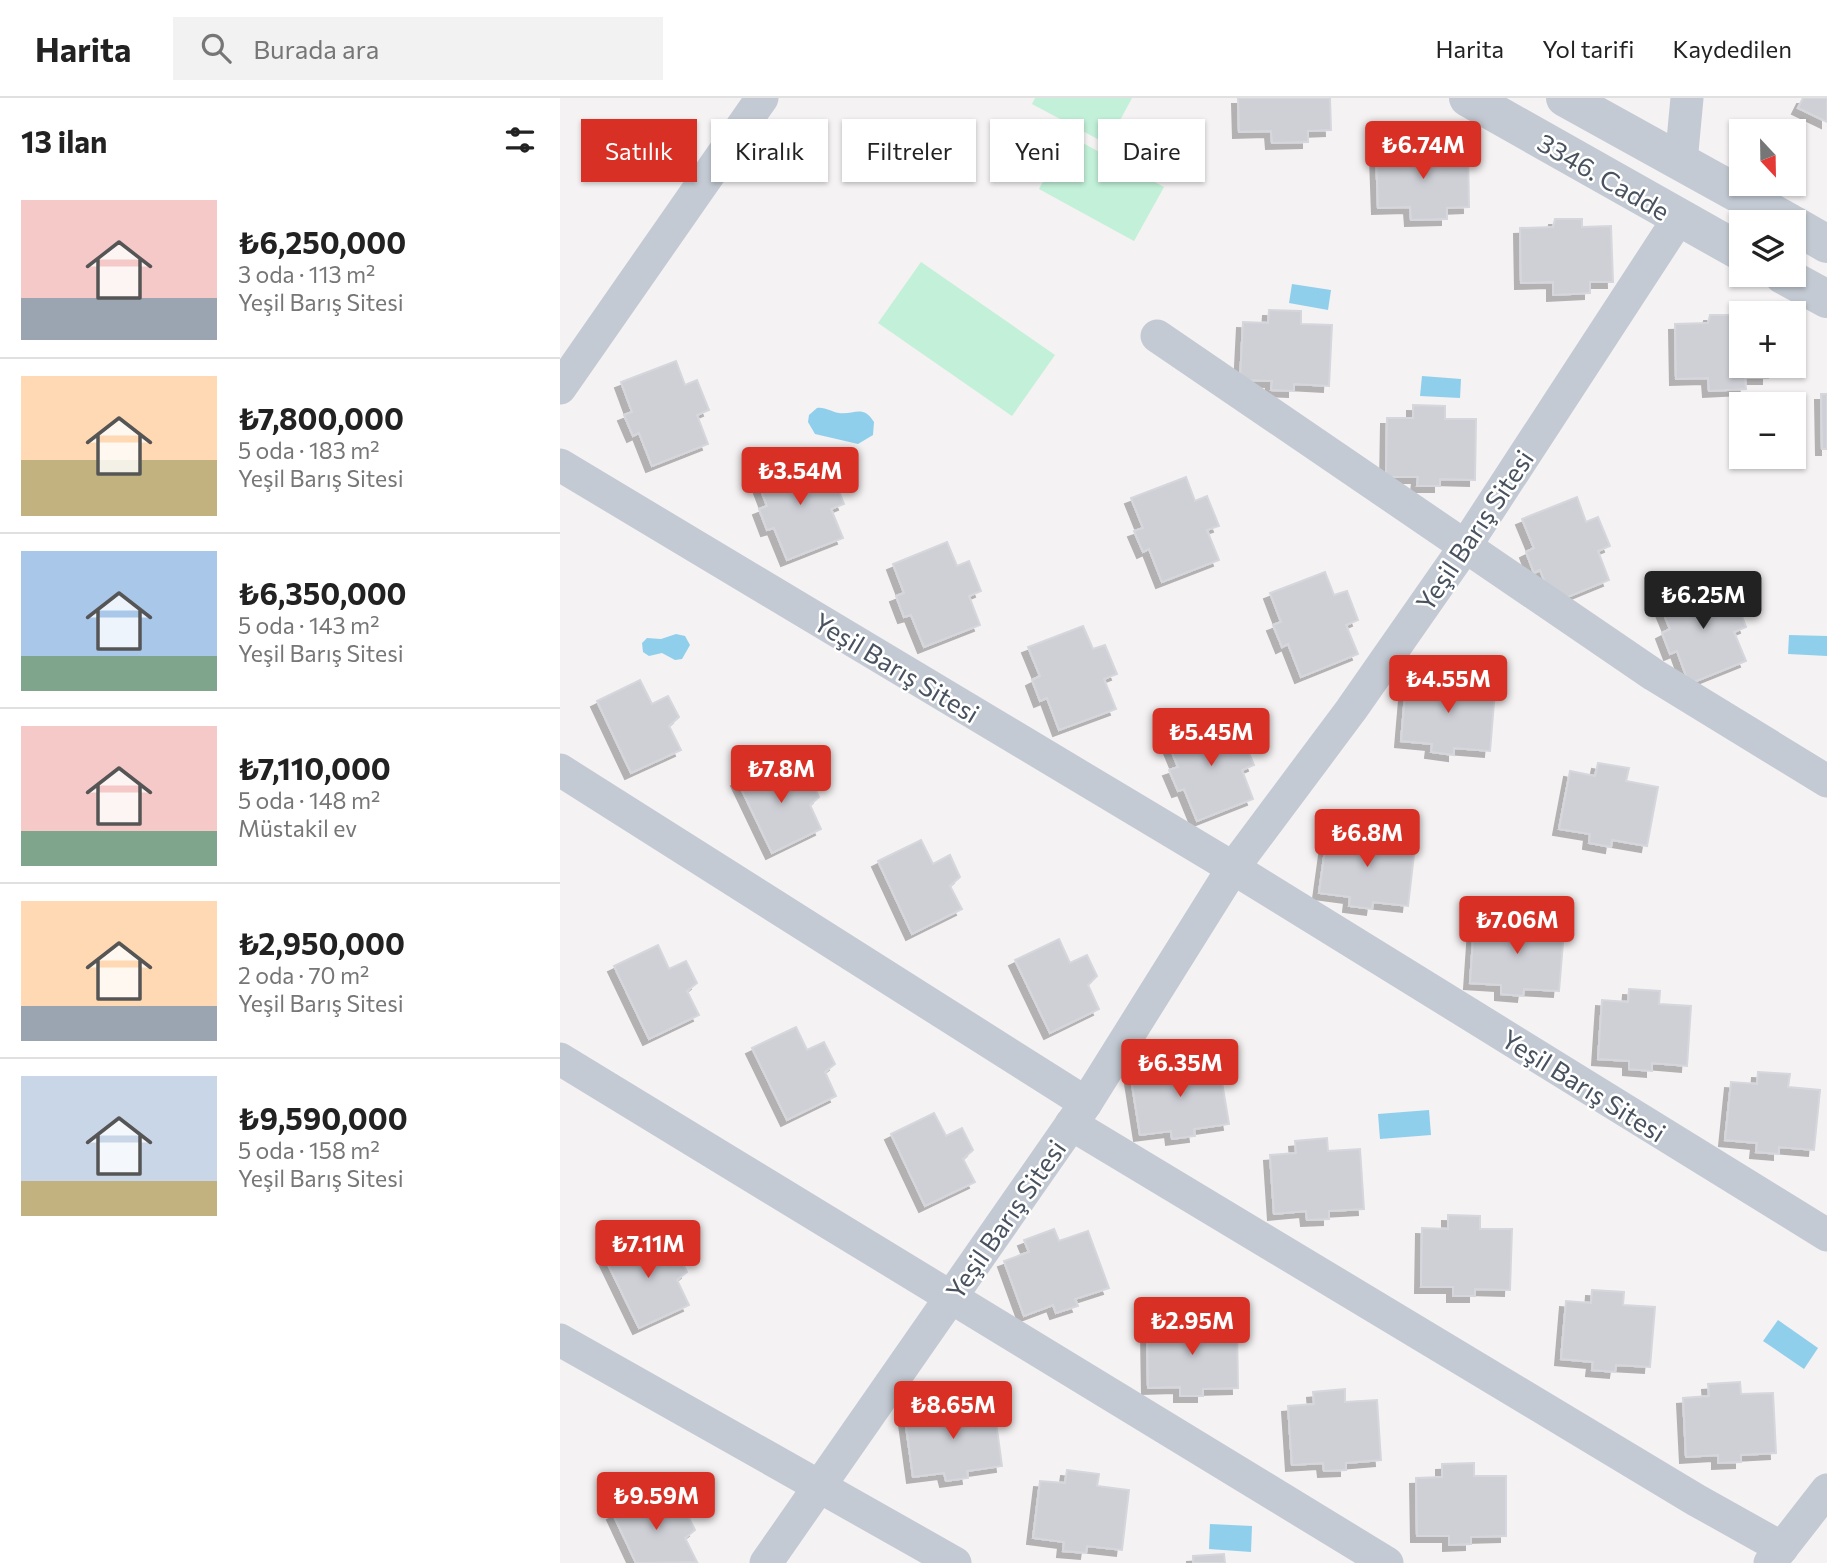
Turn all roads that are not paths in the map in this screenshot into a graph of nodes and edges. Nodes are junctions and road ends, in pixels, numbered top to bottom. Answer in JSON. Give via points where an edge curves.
{"nodes":[{"id":1,"x":762,"y":98,"type":"edge"},
{"id":2,"x":1468,"y":98,"type":"edge"},
{"id":3,"x":1565,"y":98,"type":"edge"},
{"id":4,"x":1687,"y":98,"type":"edge"},
{"id":5,"x":1681,"y":162,"type":"junction"},
{"id":6,"x":1767,"y":210,"type":"edge"},
{"id":7,"x":1679,"y":218,"type":"junction"},
{"id":8,"x":1806,"y":232,"type":"edge"},
{"id":9,"x":1827,"y":244,"type":"edge"},
{"id":10,"x":1729,"y":245,"type":"edge"},
{"id":11,"x":1805,"y":287,"type":"edge"},
{"id":12,"x":1827,"y":299,"type":"edge"},
{"id":13,"x":1157,"y":336,"type":"dead end"},
{"id":14,"x":560,"y":388,"type":"edge"},
{"id":15,"x":560,"y":465,"type":"edge"},
{"id":16,"x":1464,"y":548,"type":"junction"},
{"id":17,"x":560,"y":770,"type":"edge"},
{"id":18,"x":1827,"y":781,"type":"edge"},
{"id":19,"x":1234,"y":868,"type":"junction"},
{"id":20,"x":560,"y":1059,"type":"edge"},
{"id":21,"x":1078,"y":1113,"type":"junction"},
{"id":22,"x":1827,"y":1235,"type":"edge"},
{"id":23,"x":951,"y":1296,"type":"junction"},
{"id":24,"x":560,"y":1340,"type":"edge"},
{"id":25,"x":818,"y":1486,"type":"junction"},
{"id":26,"x":1827,"y":1490,"type":"edge"},
{"id":27,"x":1776,"y":1555,"type":"edge"},
{"id":28,"x":766,"y":1563,"type":"edge"},
{"id":29,"x":955,"y":1563,"type":"edge"},
{"id":30,"x":1387,"y":1563,"type":"edge"}],
"edges":[{"from":1,"to":14,"type":"street"},
{"from":2,"to":7,"type":"street","name":"3346. Cadde"},
{"from":3,"to":5,"type":"street","name":"3346. Cadde"},
{"from":4,"to":5,"type":"street"},
{"from":5,"to":6,"type":"street","name":"3346. Cadde"},
{"from":5,"to":7,"type":"street"},
{"from":7,"to":10,"type":"street","name":"3346. Cadde"},
{"from":7,"to":16,"type":"street","name":"Yeşil Barış Sitesi"},
{"from":8,"to":9,"type":"street"},
{"from":11,"to":12,"type":"street"},
{"from":13,"to":16,"type":"street"},
{"from":15,"to":19,"type":"street","name":"Yeşil Barış Sitesi"},
{"from":16,"to":18,"type":"street","via":[[1654,675]]},
{"from":16,"to":19,"type":"street","name":"Yeşil Barış Sitesi","via":[[1352,710]]},
{"from":17,"to":21,"type":"street"},
{"from":19,"to":21,"type":"street","name":"Yeşil Barış Sitesi"},
{"from":19,"to":22,"type":"street","name":"Yeşil Barış Sitesi"},
{"from":20,"to":23,"type":"street"},
{"from":21,"to":23,"type":"street","name":"Yeşil Barış Sitesi"},
{"from":21,"to":27,"type":"street","via":[[1696,1500]]},
{"from":23,"to":25,"type":"street","name":"Yeşil Barış Sitesi"},
{"from":23,"to":30,"type":"street"},
{"from":24,"to":25,"type":"street"},
{"from":25,"to":28,"type":"street","name":"Yeşil Barış Sitesi"},
{"from":25,"to":29,"type":"street"},
{"from":26,"to":27,"type":"street"}]}
